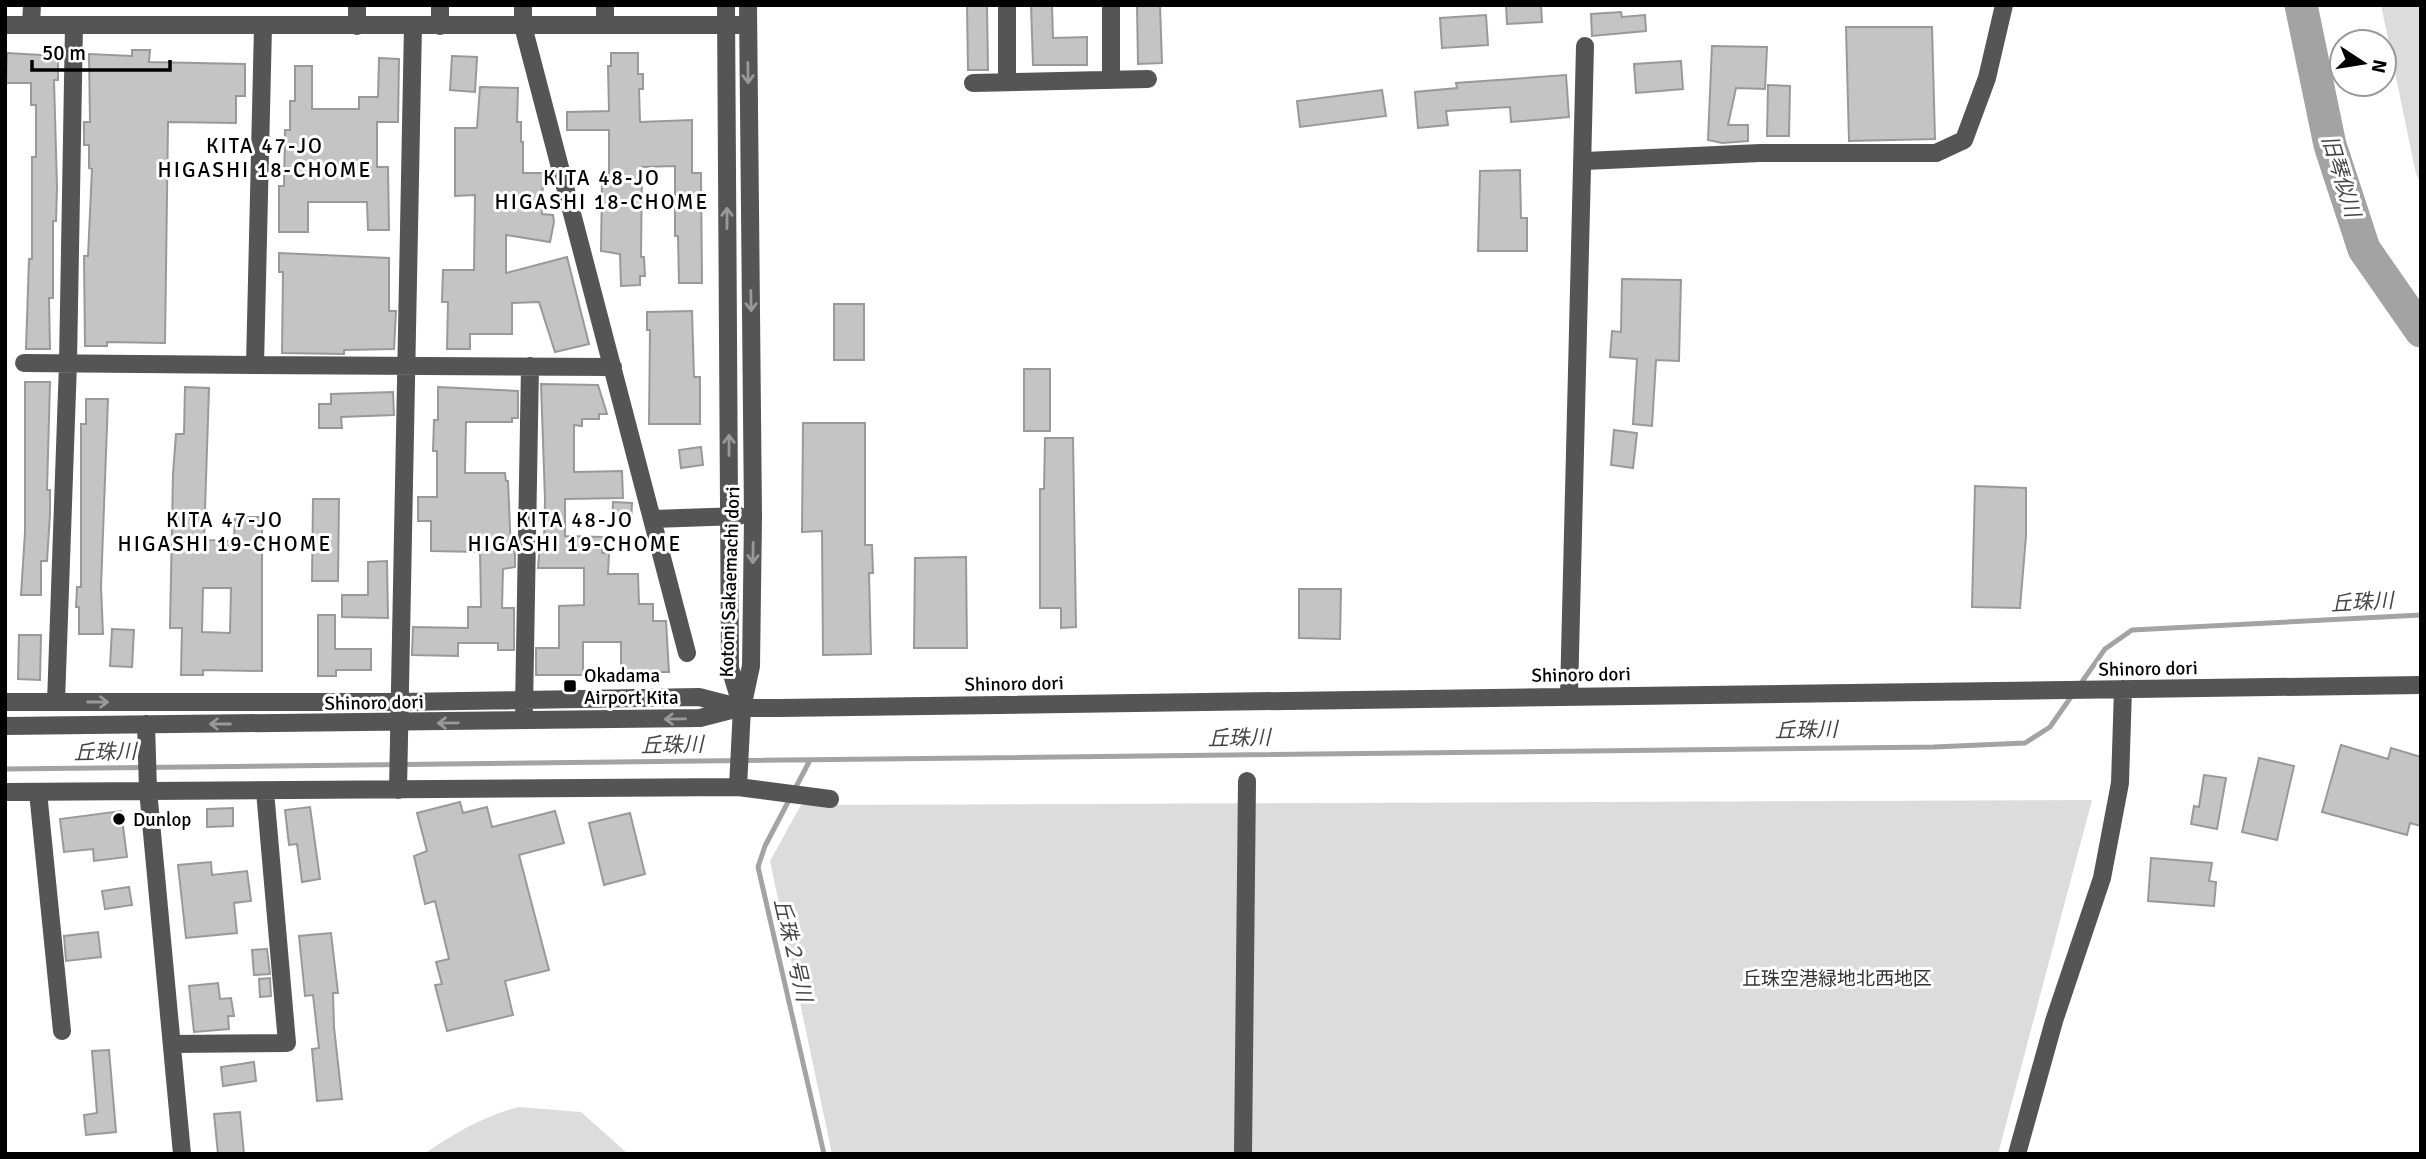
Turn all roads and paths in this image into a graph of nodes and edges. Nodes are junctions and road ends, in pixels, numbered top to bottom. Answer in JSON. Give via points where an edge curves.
{"nodes":[{"id":1,"x":32,"y":5,"type":"edge"},
{"id":2,"x":357,"y":5,"type":"edge"},
{"id":3,"x":440,"y":5,"type":"edge"},
{"id":4,"x":523,"y":5,"type":"edge"},
{"id":5,"x":605,"y":5,"type":"edge"},
{"id":6,"x":726,"y":5,"type":"edge"},
{"id":7,"x":748,"y":5,"type":"edge"},
{"id":8,"x":1007,"y":5,"type":"edge"},
{"id":9,"x":1111,"y":5,"type":"edge"},
{"id":10,"x":2004,"y":5,"type":"edge"},
{"id":11,"x":5,"y":25,"type":"edge"},
{"id":12,"x":32,"y":25,"type":"junction"},
{"id":13,"x":74,"y":25,"type":"junction"},
{"id":14,"x":605,"y":25,"type":"junction"},
{"id":15,"x":725,"y":25,"type":"junction"},
{"id":16,"x":748,"y":25,"type":"junction"},
{"id":17,"x":263,"y":26,"type":"junction"},
{"id":18,"x":357,"y":26,"type":"junction"},
{"id":19,"x":413,"y":26,"type":"junction"},
{"id":20,"x":440,"y":26,"type":"junction"},
{"id":21,"x":523,"y":26,"type":"junction"},
{"id":22,"x":1585,"y":46,"type":"dead end"},
{"id":23,"x":1111,"y":78,"type":"junction"},
{"id":24,"x":1147,"y":79,"type":"dead end"},
{"id":25,"x":1007,"y":82,"type":"junction"},
{"id":26,"x":973,"y":83,"type":"dead end"},
{"id":27,"x":1585,"y":161,"type":"junction"},
{"id":28,"x":24,"y":363,"type":"dead end"},
{"id":29,"x":68,"y":363,"type":"junction"},
{"id":30,"x":255,"y":365,"type":"junction"},
{"id":31,"x":406,"y":366,"type":"junction"},
{"id":32,"x":530,"y":366,"type":"junction"},
{"id":33,"x":614,"y":367,"type":"junction"},
{"id":34,"x":729,"y":516,"type":"junction"},
{"id":35,"x":753,"y":517,"type":"junction"},
{"id":36,"x":653,"y":519,"type":"junction"},
{"id":37,"x":687,"y":653,"type":"dead end"},
{"id":38,"x":2421,"y":685,"type":"edge"},
{"id":39,"x":2123,"y":689,"type":"junction"},
{"id":40,"x":1569,"y":695,"type":"junction"},
{"id":41,"x":525,"y":700,"type":"junction"},
{"id":42,"x":5,"y":702,"type":"edge"},
{"id":43,"x":56,"y":702,"type":"junction"},
{"id":44,"x":398,"y":702,"type":"junction"},
{"id":45,"x":742,"y":708,"type":"junction"},
{"id":46,"x":523,"y":721,"type":"junction"},
{"id":47,"x":146,"y":724,"type":"junction"},
{"id":48,"x":398,"y":724,"type":"junction"},
{"id":49,"x":5,"y":726,"type":"edge"},
{"id":50,"x":1247,"y":781,"type":"dead end"},
{"id":51,"x":739,"y":782,"type":"junction"},
{"id":52,"x":399,"y":784,"type":"junction"},
{"id":53,"x":148,"y":785,"type":"junction"},
{"id":54,"x":265,"y":791,"type":"junction"},
{"id":55,"x":5,"y":792,"type":"edge"},
{"id":56,"x":38,"y":792,"type":"junction"},
{"id":57,"x":830,"y":799,"type":"dead end"},
{"id":58,"x":62,"y":1031,"type":"dead end"},
{"id":59,"x":172,"y":1044,"type":"junction"},
{"id":60,"x":182,"y":1154,"type":"edge"},
{"id":61,"x":1242,"y":1154,"type":"edge"},
{"id":62,"x":2017,"y":1154,"type":"edge"}],
"edges":[{"from":1,"to":12,"type":"street"},
{"from":2,"to":18,"type":"street"},
{"from":3,"to":20,"type":"street"},
{"from":4,"to":21,"type":"street"},
{"from":5,"to":14,"type":"street"},
{"from":6,"to":15,"type":"street","name":"Kotoni Sakaemachi dori"},
{"from":7,"to":16,"type":"street","name":"Kotoni Sakaemachi dori"},
{"from":8,"to":25,"type":"street"},
{"from":9,"to":23,"type":"street"},
{"from":10,"to":27,"type":"street","via":[[1987,78],[1964,140],[1936,153],[1760,153]]},
{"from":11,"to":12,"type":"street"},
{"from":12,"to":13,"type":"street"},
{"from":13,"to":17,"type":"street"},
{"from":13,"to":29,"type":"street"},
{"from":14,"to":15,"type":"street"},
{"from":14,"to":21,"type":"street"},
{"from":15,"to":16,"type":"street"},
{"from":34,"to":15,"type":"street","name":"Kotoni Sakaemachi dori","one_way":true},
{"from":16,"to":35,"type":"street","name":"Kotoni Sakaemachi dori","one_way":true},
{"from":17,"to":18,"type":"street"},
{"from":17,"to":30,"type":"street"},
{"from":18,"to":19,"type":"street"},
{"from":19,"to":20,"type":"street"},
{"from":19,"to":31,"type":"street"},
{"from":20,"to":21,"type":"street"},
{"from":21,"to":33,"type":"street"},
{"from":22,"to":27,"type":"street"},
{"from":23,"to":24,"type":"street"},
{"from":23,"to":25,"type":"street"},
{"from":25,"to":26,"type":"street"},
{"from":27,"to":40,"type":"street"},
{"from":28,"to":29,"type":"street"},
{"from":29,"to":30,"type":"street"},
{"from":29,"to":43,"type":"street"},
{"from":30,"to":31,"type":"street"},
{"from":31,"to":32,"type":"street"},
{"from":31,"to":44,"type":"street"},
{"from":32,"to":33,"type":"street"},
{"from":32,"to":41,"type":"street"},
{"from":33,"to":36,"type":"street"},
{"from":34,"to":35,"type":"street"},
{"from":34,"to":36,"type":"street"},
{"from":34,"to":45,"type":"street","name":"Kotoni Sakaemachi dori","via":[[730,668]]},
{"from":35,"to":45,"type":"street","name":"Kotoni Sakaemachi dori","one_way":true,"via":[[751,666]]},
{"from":36,"to":37,"type":"street"},
{"from":38,"to":39,"type":"street","name":"Shinoro dori"},
{"from":39,"to":40,"type":"street","name":"Shinoro dori"},
{"from":39,"to":62,"type":"street","via":[[2120,783],[2102,878],[2054,1021]]},
{"from":40,"to":45,"type":"street","name":"Shinoro dori"},
{"from":41,"to":44,"type":"street","name":"Shinoro dori"},
{"from":41,"to":45,"type":"street","name":"Shinoro dori","via":[[699,697]]},
{"from":41,"to":46,"type":"street"},
{"from":42,"to":43,"type":"street","name":"Shinoro dori"},
{"from":43,"to":44,"type":"street","name":"Shinoro dori","one_way":true},
{"from":44,"to":48,"type":"street"},
{"from":45,"to":46,"type":"street","name":"Shinoro dori","one_way":true,"via":[[700,718]]},
{"from":45,"to":51,"type":"street"},
{"from":46,"to":48,"type":"street","name":"Shinoro dori","one_way":true},
{"from":48,"to":47,"type":"street","name":"Shinoro dori","one_way":true},
{"from":47,"to":49,"type":"street","name":"Shinoro dori"},
{"from":47,"to":53,"type":"street"},
{"from":48,"to":52,"type":"street"},
{"from":50,"to":61,"type":"street"},
{"from":51,"to":52,"type":"street"},
{"from":51,"to":57,"type":"street"},
{"from":52,"to":54,"type":"street"},
{"from":53,"to":54,"type":"street"},
{"from":53,"to":56,"type":"street"},
{"from":53,"to":59,"type":"street"},
{"from":54,"to":59,"type":"street","via":[[287,1043]]},
{"from":55,"to":56,"type":"street"},
{"from":56,"to":58,"type":"street"},
{"from":59,"to":60,"type":"street"}]}
